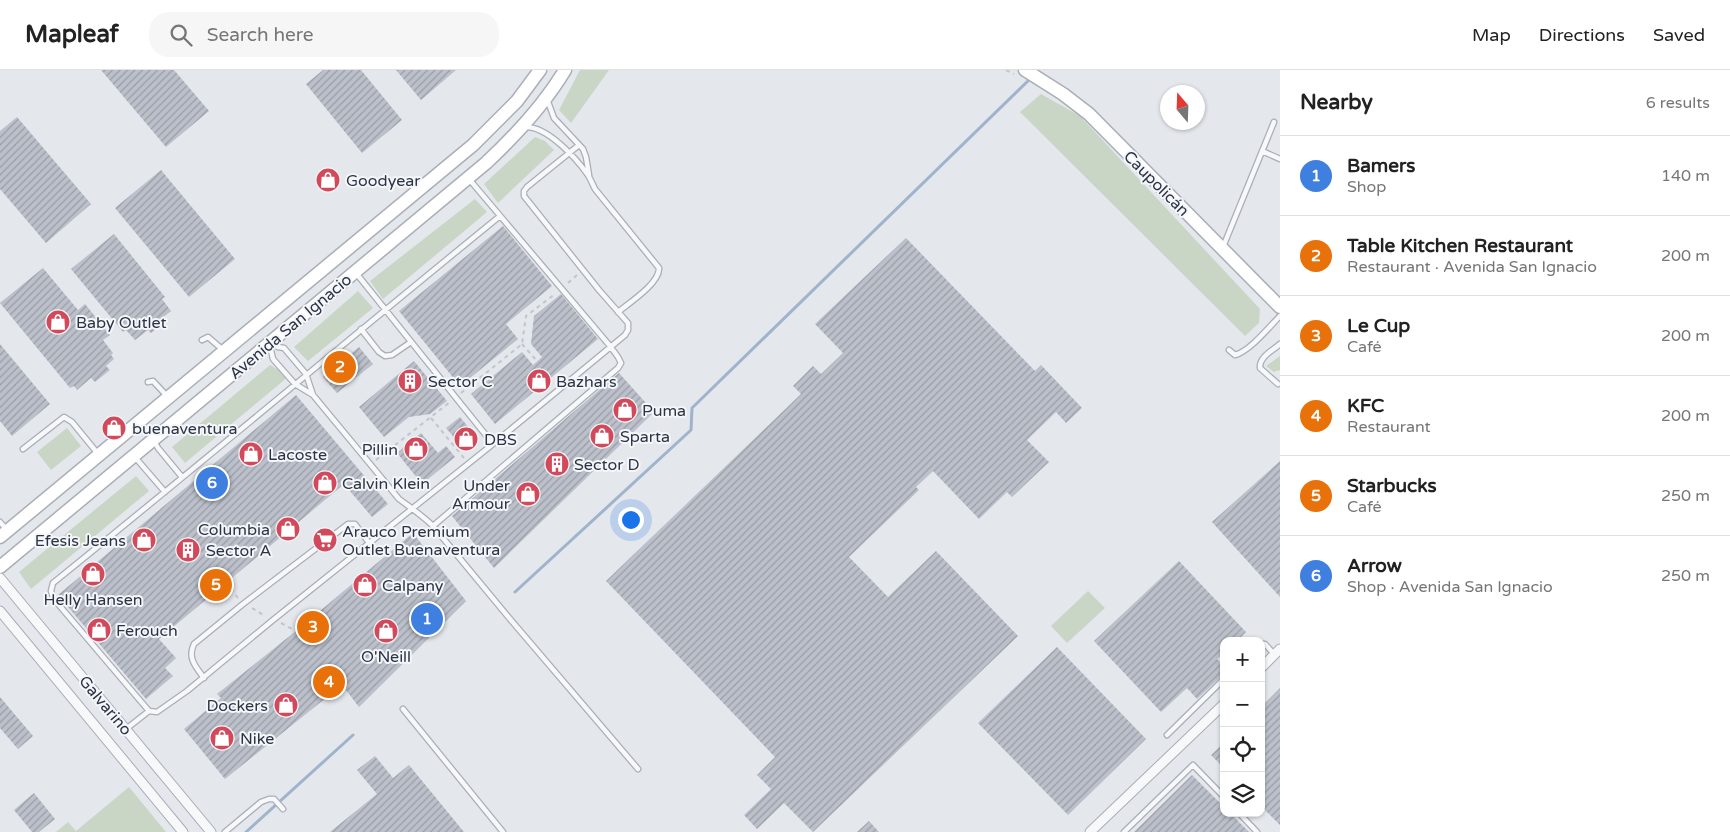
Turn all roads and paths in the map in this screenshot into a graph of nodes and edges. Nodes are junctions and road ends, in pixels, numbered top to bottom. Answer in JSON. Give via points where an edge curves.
{"nodes":[{"id":1,"x":540,"y":70,"type":"edge"},
{"id":2,"x":565,"y":70,"type":"edge"},
{"id":3,"x":1006,"y":70,"type":"edge"},
{"id":4,"x":1025,"y":70,"type":"edge"},
{"id":5,"x":1010,"y":72,"type":"dead end"},
{"id":6,"x":547,"y":96,"type":"junction"},
{"id":7,"x":1274,"y":122,"type":"dead end"},
{"id":8,"x":522,"y":127,"type":"junction"},
{"id":9,"x":579,"y":144,"type":"junction"},
{"id":10,"x":1262,"y":151,"type":"junction"},
{"id":11,"x":570,"y":153,"type":"junction"},
{"id":12,"x":1280,"y":159,"type":"edge"},
{"id":13,"x":589,"y":176,"type":"junction"},
{"id":14,"x":468,"y":178,"type":"junction"},
{"id":15,"x":421,"y":189,"type":"junction"},
{"id":16,"x":435,"y":206,"type":"junction"},
{"id":17,"x":500,"y":216,"type":"junction"},
{"id":18,"x":370,"y":231,"type":"junction"},
{"id":19,"x":384,"y":248,"type":"junction"},
{"id":20,"x":1222,"y":248,"type":"junction"},
{"id":21,"x":583,"y":270,"type":"junction"},
{"id":22,"x":355,"y":272,"type":"junction"},
{"id":23,"x":562,"y":289,"type":"junction"},
{"id":24,"x":1280,"y":307,"type":"edge"},
{"id":25,"x":385,"y":310,"type":"junction"},
{"id":26,"x":618,"y":312,"type":"junction"},
{"id":27,"x":1280,"y":316,"type":"edge"},
{"id":28,"x":361,"y":329,"type":"junction"},
{"id":29,"x":202,"y":340,"type":"dead end"},
{"id":30,"x":270,"y":342,"type":"junction"},
{"id":31,"x":411,"y":342,"type":"junction"},
{"id":32,"x":522,"y":344,"type":"junction"},
{"id":33,"x":1280,"y":344,"type":"edge"},
{"id":34,"x":610,"y":346,"type":"junction"},
{"id":35,"x":1229,"y":350,"type":"dead end"},
{"id":36,"x":225,"y":351,"type":"junction"},
{"id":37,"x":536,"y":361,"type":"dead end"},
{"id":38,"x":306,"y":374,"type":"junction"},
{"id":39,"x":148,"y":382,"type":"dead end"},
{"id":40,"x":295,"y":384,"type":"junction"},
{"id":41,"x":1278,"y":384,"type":"dead end"},
{"id":42,"x":313,"y":395,"type":"junction"},
{"id":43,"x":456,"y":397,"type":"junction"},
{"id":44,"x":169,"y":398,"type":"junction"},
{"id":45,"x":431,"y":418,"type":"junction"},
{"id":46,"x":153,"y":439,"type":"junction"},
{"id":47,"x":493,"y":444,"type":"junction"},
{"id":48,"x":23,"y":449,"type":"dead end"},
{"id":49,"x":99,"y":456,"type":"junction"},
{"id":50,"x":133,"y":456,"type":"junction"},
{"id":51,"x":469,"y":464,"type":"junction"},
{"id":52,"x":370,"y":465,"type":"junction"},
{"id":53,"x":182,"y":478,"type":"junction"},
{"id":54,"x":66,"y":484,"type":"junction"},
{"id":55,"x":165,"y":492,"type":"junction"},
{"id":56,"x":79,"y":501,"type":"junction"},
{"id":57,"x":411,"y":509,"type":"junction"},
{"id":58,"x":433,"y":526,"type":"junction"},
{"id":59,"x":3,"y":530,"type":"edge"},
{"id":60,"x":369,"y":543,"type":"junction"},
{"id":61,"x":0,"y":567,"type":"edge"},
{"id":62,"x":0,"y":578,"type":"edge"},
{"id":63,"x":226,"y":582,"type":"dead end"},
{"id":64,"x":243,"y":604,"type":"junction"},
{"id":65,"x":0,"y":611,"type":"edge"},
{"id":66,"x":1265,"y":644,"type":"edge"},
{"id":67,"x":1277,"y":652,"type":"edge"},
{"id":68,"x":1265,"y":664,"type":"edge"},
{"id":69,"x":204,"y":678,"type":"junction"},
{"id":70,"x":1221,"y":682,"type":"edge"},
{"id":71,"x":1220,"y":708,"type":"edge"},
{"id":72,"x":403,"y":709,"type":"dead end"},
{"id":73,"x":148,"y":711,"type":"junction"},
{"id":74,"x":126,"y":729,"type":"junction"},
{"id":75,"x":1167,"y":736,"type":"dead end"},
{"id":76,"x":638,"y":769,"type":"dead end"},
{"id":77,"x":1220,"y":793,"type":"edge"},
{"id":78,"x":283,"y":809,"type":"dead end"},
{"id":79,"x":1243,"y":817,"type":"edge"},
{"id":80,"x":183,"y":832,"type":"edge"},
{"id":81,"x":211,"y":832,"type":"edge"},
{"id":82,"x":225,"y":832,"type":"edge"},
{"id":83,"x":503,"y":832,"type":"edge"},
{"id":84,"x":1090,"y":832,"type":"edge"},
{"id":85,"x":1124,"y":832,"type":"edge"},
{"id":86,"x":1257,"y":832,"type":"edge"}],
"edges":[{"from":1,"to":15,"type":"main road","name":"Avenida San Ignacio","via":[[492,128]]},
{"from":2,"to":6,"type":"main road","name":"Avenida San Ignacio"},
{"from":3,"to":5,"type":"path"},
{"from":4,"to":20,"type":"main road","name":"Caupolicán","via":[[1089,114]]},
{"from":6,"to":8,"type":"main road","name":"Avenida San Ignacio"},
{"from":6,"to":9,"type":"lane","via":[[554,118]]},
{"from":7,"to":10,"type":"lane"},
{"from":8,"to":11,"type":"lane","via":[[537,128]]},
{"from":8,"to":14,"type":"main road","name":"Avenida San Ignacio"},
{"from":9,"to":11,"type":"lane"},
{"from":9,"to":13,"type":"lane","via":[[586,157]]},
{"from":10,"to":12,"type":"lane"},
{"from":10,"to":20,"type":"lane"},
{"from":11,"to":13,"type":"lane"},
{"from":11,"to":21,"type":"lane","via":[[527,187],[524,196]]},
{"from":13,"to":26,"type":"lane","via":[[595,189],[659,268],[655,281]]},
{"from":14,"to":16,"type":"main road","name":"Avenida San Ignacio"},
{"from":14,"to":17,"type":"lane"},
{"from":15,"to":16,"type":"main road","via":[[426,200]]},
{"from":15,"to":18,"type":"main road","name":"Avenida San Ignacio"},
{"from":16,"to":19,"type":"main road","name":"Avenida San Ignacio"},
{"from":17,"to":23,"type":"lane"},
{"from":17,"to":25,"type":"lane"},
{"from":18,"to":19,"type":"main road","via":[[383,237]]},
{"from":18,"to":36,"type":"main road","name":"Avenida San Ignacio"},
{"from":19,"to":22,"type":"main road","name":"Avenida San Ignacio"},
{"from":20,"to":24,"type":"main road","name":"Caupolicán"},
{"from":21,"to":23,"type":"path"},
{"from":21,"to":26,"type":"lane"},
{"from":22,"to":25,"type":"lane"},
{"from":22,"to":30,"type":"main road","name":"Avenida San Ignacio"},
{"from":23,"to":32,"type":"path","via":[[526,316]]},
{"from":23,"to":34,"type":"lane"},
{"from":25,"to":28,"type":"lane"},
{"from":25,"to":31,"type":"lane"},
{"from":26,"to":34,"type":"lane","via":[[628,323],[628,330]]},
{"from":27,"to":35,"type":"lane","via":[[1241,353],[1235,355]]},
{"from":28,"to":31,"type":"lane","via":[[385,356]]},
{"from":28,"to":38,"type":"lane"},
{"from":29,"to":36,"type":"lane","via":[[208,337]]},
{"from":30,"to":38,"type":"lane","via":[[284,348]]},
{"from":30,"to":40,"type":"lane","via":[[273,359]]},
{"from":30,"to":46,"type":"main road","name":"Avenida San Ignacio"},
{"from":31,"to":43,"type":"lane"},
{"from":32,"to":37,"type":"path"},
{"from":32,"to":43,"type":"path"},
{"from":33,"to":41,"type":"lane","via":[[1259,365]]},
{"from":34,"to":47,"type":"lane"},
{"from":34,"to":58,"type":"lane","via":[[620,360],[618,368]]},
{"from":36,"to":44,"type":"main road","name":"Avenida San Ignacio"},
{"from":38,"to":40,"type":"lane"},
{"from":38,"to":42,"type":"lane"},
{"from":39,"to":44,"type":"lane","via":[[153,381]]},
{"from":40,"to":42,"type":"lane"},
{"from":40,"to":53,"type":"lane"},
{"from":42,"to":52,"type":"lane"},
{"from":43,"to":45,"type":"path"},
{"from":43,"to":47,"type":"lane"},
{"from":44,"to":49,"type":"main road","name":"Avenida San Ignacio"},
{"from":45,"to":51,"type":"path"},
{"from":45,"to":52,"type":"path"},
{"from":46,"to":50,"type":"main road","name":"Avenida San Ignacio"},
{"from":46,"to":53,"type":"lane"},
{"from":47,"to":51,"type":"lane"},
{"from":48,"to":49,"type":"lane","via":[[64,417],[72,422]]},
{"from":49,"to":54,"type":"main road","name":"Avenida San Ignacio"},
{"from":50,"to":55,"type":"lane"},
{"from":50,"to":56,"type":"main road","name":"Avenida San Ignacio"},
{"from":51,"to":57,"type":"lane"},
{"from":52,"to":57,"type":"lane"},
{"from":53,"to":55,"type":"lane"},
{"from":54,"to":56,"type":"main road","via":[[68,495]]},
{"from":54,"to":59,"type":"main road","name":"Avenida San Ignacio"},
{"from":55,"to":73,"type":"lane","via":[[53,583],[51,591],[53,598]]},
{"from":56,"to":61,"type":"main road","name":"Avenida San Ignacio"},
{"from":57,"to":58,"type":"lane"},
{"from":57,"to":60,"type":"lane"},
{"from":58,"to":76,"type":"lane"},
{"from":60,"to":64,"type":"lane","via":[[355,524],[348,524]]},
{"from":60,"to":69,"type":"lane"},
{"from":62,"to":74,"type":"street","name":"Galvarino"},
{"from":63,"to":64,"type":"path"},
{"from":64,"to":69,"type":"lane","via":[[194,644],[190,651]]},
{"from":65,"to":80,"type":"street","name":"Galvarino"},
{"from":66,"to":67,"type":"lane"},
{"from":67,"to":68,"type":"street"},
{"from":69,"to":73,"type":"lane","via":[[164,708],[157,712]]},
{"from":70,"to":75,"type":"lane"},
{"from":71,"to":84,"type":"street"},
{"from":72,"to":83,"type":"lane"},
{"from":73,"to":74,"type":"lane"},
{"from":74,"to":81,"type":"street","name":"Galvarino"},
{"from":77,"to":85,"type":"lane","via":[[1193,765]]},
{"from":78,"to":82,"type":"lane","via":[[274,799],[261,802]]},
{"from":79,"to":86,"type":"lane"}]}
